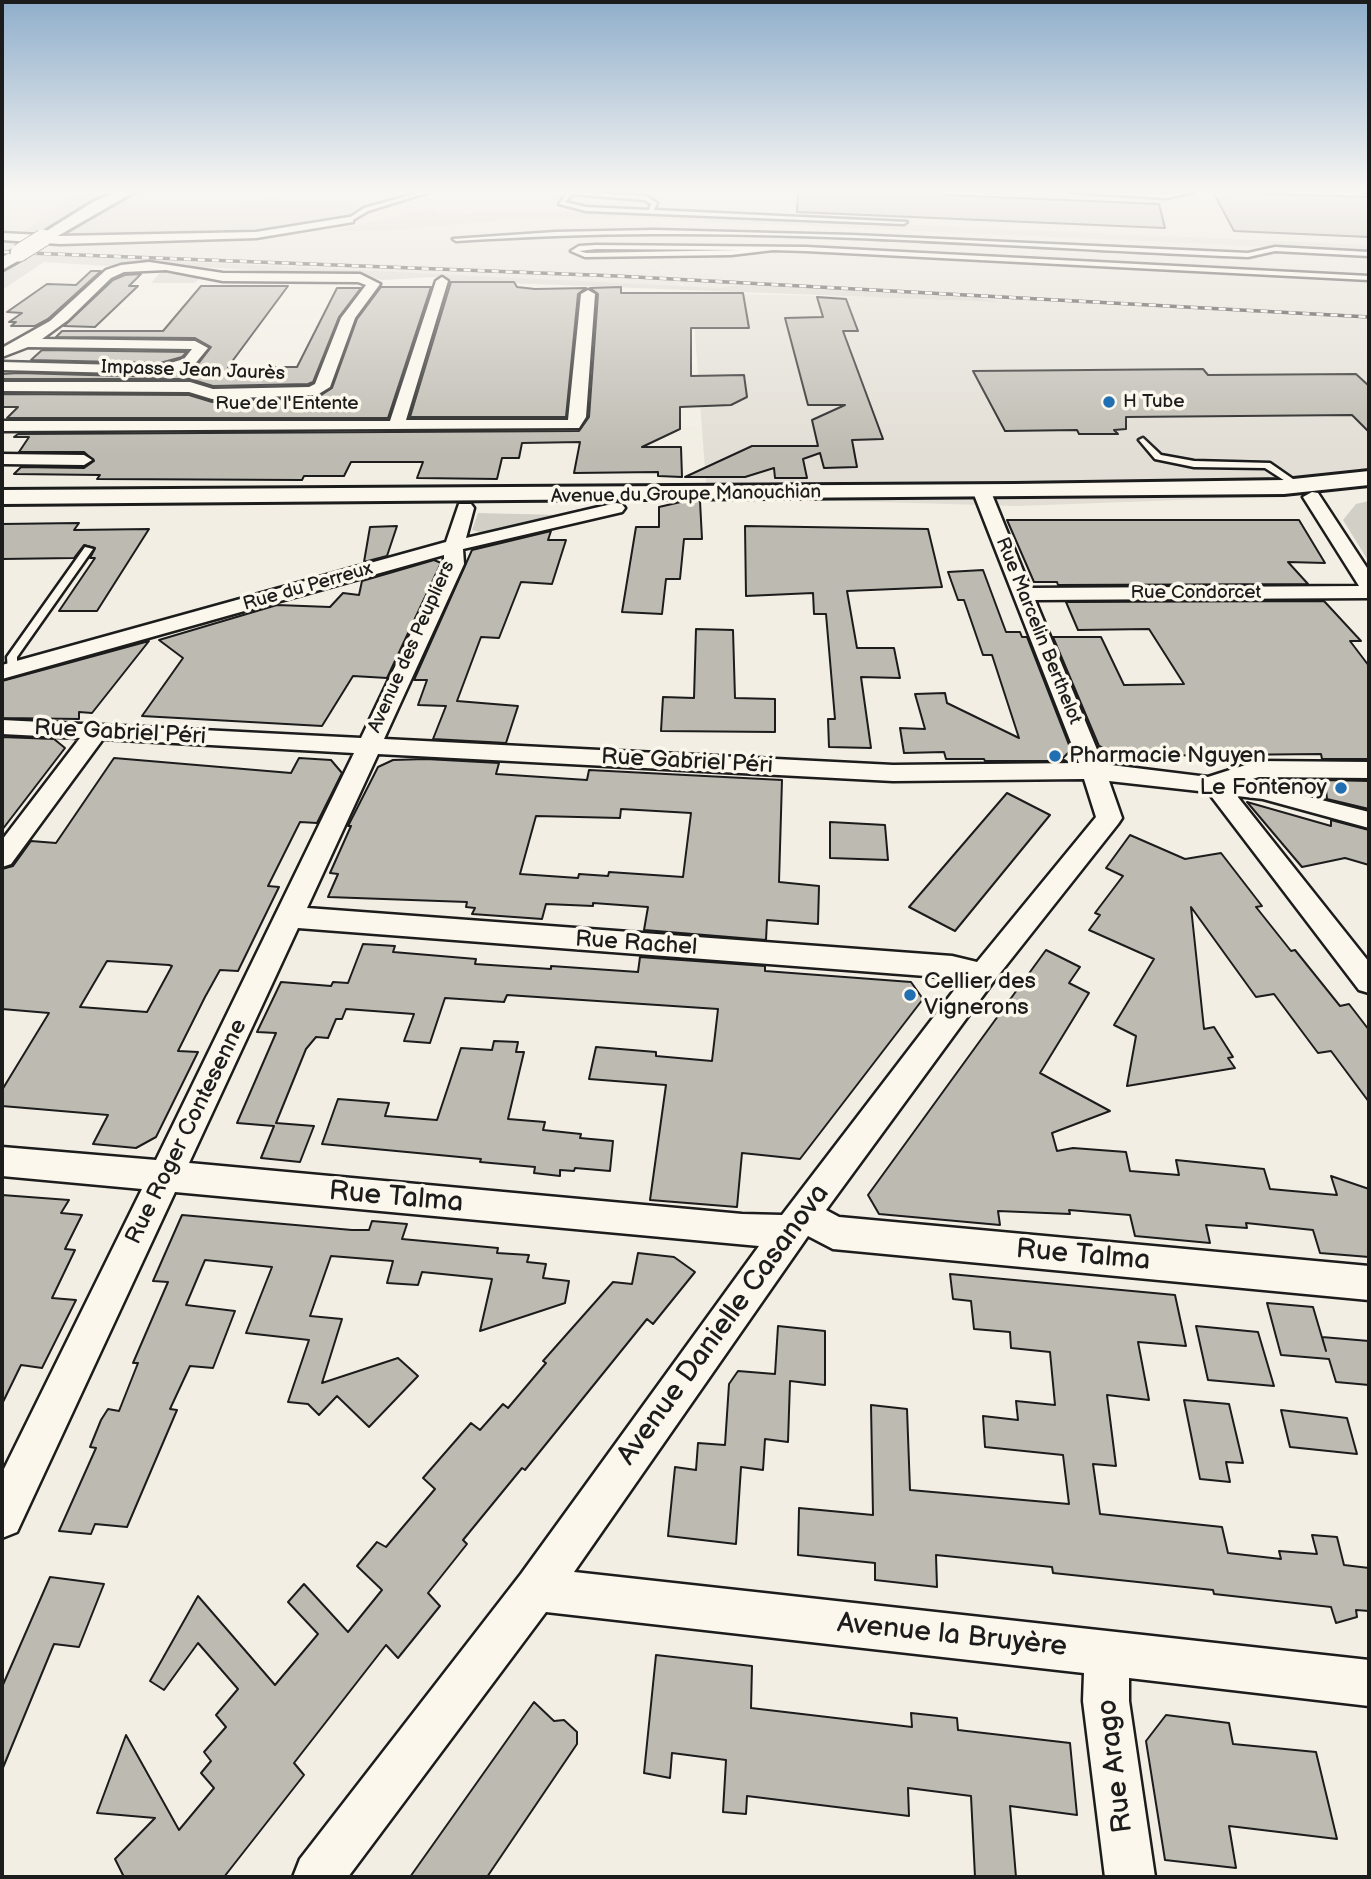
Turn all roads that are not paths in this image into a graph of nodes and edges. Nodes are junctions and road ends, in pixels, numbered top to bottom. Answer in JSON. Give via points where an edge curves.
{"nodes":[{"id":1,"x":104,"y":280,"type":"edge"},
{"id":2,"x":322,"y":280,"type":"edge"},
{"id":3,"x":442,"y":281,"type":"dead end"},
{"id":4,"x":588,"y":295,"type":"dead end"},
{"id":5,"x":29,"y":343,"type":"junction"},
{"id":6,"x":2,"y":353,"type":"edge"},
{"id":7,"x":2,"y":366,"type":"edge"},
{"id":8,"x":174,"y":368,"type":"junction"},
{"id":9,"x":325,"y":378,"type":"junction"},
{"id":10,"x":2,"y":387,"type":"edge"},
{"id":11,"x":397,"y":424,"type":"junction"},
{"id":12,"x":2,"y":426,"type":"edge"},
{"id":13,"x":1143,"y":440,"type":"dead end"},
{"id":14,"x":2,"y":459,"type":"edge"},
{"id":15,"x":84,"y":460,"type":"dead end"},
{"id":16,"x":1369,"y":478,"type":"edge"},
{"id":17,"x":1369,"y":490,"type":"edge"},
{"id":18,"x":1306,"y":491,"type":"junction"},
{"id":19,"x":2,"y":497,"type":"edge"},
{"id":20,"x":985,"y":499,"type":"junction"},
{"id":21,"x":465,"y":508,"type":"junction"},
{"id":22,"x":616,"y":508,"type":"junction"},
{"id":23,"x":2,"y":509,"type":"edge"},
{"id":24,"x":454,"y":546,"type":"junction"},
{"id":25,"x":88,"y":549,"type":"dead end"},
{"id":26,"x":1369,"y":586,"type":"edge"},
{"id":27,"x":1369,"y":592,"type":"edge"},
{"id":28,"x":1023,"y":594,"type":"junction"},
{"id":29,"x":7,"y":671,"type":"edge"},
{"id":30,"x":2,"y":727,"type":"edge"},
{"id":31,"x":97,"y":732,"type":"junction"},
{"id":32,"x":368,"y":744,"type":"junction"},
{"id":33,"x":1369,"y":770,"type":"edge"},
{"id":34,"x":1094,"y":771,"type":"junction"},
{"id":35,"x":1214,"y":783,"type":"junction"},
{"id":36,"x":1369,"y":820,"type":"edge"},
{"id":37,"x":2,"y":858,"type":"edge"},
{"id":38,"x":289,"y":918,"type":"junction"},
{"id":39,"x":983,"y":974,"type":"junction"},
{"id":40,"x":1369,"y":982,"type":"edge"},
{"id":41,"x":2,"y":1160,"type":"edge"},
{"id":42,"x":166,"y":1176,"type":"junction"},
{"id":43,"x":796,"y":1223,"type":"junction"},
{"id":44,"x":1369,"y":1283,"type":"edge"},
{"id":45,"x":2,"y":1517,"type":"edge"},
{"id":46,"x":536,"y":1589,"type":"junction"},
{"id":47,"x":1107,"y":1654,"type":"junction"},
{"id":48,"x":1369,"y":1683,"type":"edge"},
{"id":49,"x":318,"y":1877,"type":"edge"},
{"id":50,"x":1130,"y":1877,"type":"edge"}],
"edges":[{"from":1,"to":5,"type":"street","via":[[50,330]]},
{"from":2,"to":9,"type":"street","via":[[374,284],[359,297]]},
{"from":3,"to":11,"type":"street"},
{"from":4,"to":11,"type":"street","name":"Rue de l'Entente","via":[[578,417],[573,425]]},
{"from":5,"to":6,"type":"street"},
{"from":5,"to":8,"type":"street","via":[[201,348],[189,362]]},
{"from":7,"to":8,"type":"street"},
{"from":8,"to":9,"type":"street","via":[[186,381],[308,382]]},
{"from":9,"to":10,"type":"street","name":"Impasse Jean Jaurès","via":[[322,387],[302,393],[212,394],[190,387]]},
{"from":11,"to":12,"type":"street","name":"Rue de l'Entente"},
{"from":13,"to":18,"type":"lane","via":[[1158,457],[1194,464],[1267,465]]},
{"from":14,"to":15,"type":"street"},
{"from":16,"to":18,"type":"street","name":"Avenue du Groupe Manouchian"},
{"from":17,"to":18,"type":"street","name":"Avenue du Groupe Manouchian"},
{"from":18,"to":20,"type":"street","name":"Avenue du Groupe Manouchian"},
{"from":18,"to":26,"type":"street"},
{"from":19,"to":20,"type":"street","name":"Avenue du Groupe Manouchian"},
{"from":20,"to":22,"type":"street","name":"Avenue du Groupe Manouchian"},
{"from":20,"to":28,"type":"street","name":"Rue Marcelin Berthelot"},
{"from":21,"to":22,"type":"street","name":"Avenue du Groupe Manouchian"},
{"from":21,"to":23,"type":"street","name":"Avenue du Groupe Manouchian"},
{"from":21,"to":24,"type":"street","name":"Avenue des Peupliers"},
{"from":22,"to":24,"type":"street","name":"Rue du Perreux"},
{"from":24,"to":29,"type":"street","name":"Rue du Perreux"},
{"from":24,"to":32,"type":"street","name":"Avenue des Peupliers","via":[[454,564]]},
{"from":25,"to":29,"type":"lane","via":[[12,657]]},
{"from":27,"to":28,"type":"street","name":"Rue Condorcet"},
{"from":28,"to":34,"type":"street","name":"Rue Marcelin Berthelot"},
{"from":30,"to":31,"type":"street","name":"Rue Gabriel Péri"},
{"from":31,"to":32,"type":"street","name":"Rue Gabriel Péri"},
{"from":31,"to":37,"type":"street"},
{"from":32,"to":34,"type":"street","name":"Rue Gabriel Péri","via":[[893,773]]},
{"from":32,"to":38,"type":"street","name":"Rue Roger Contesenne"},
{"from":33,"to":35,"type":"street","name":"Rue Gabriel Péri","via":[[1258,769]]},
{"from":34,"to":35,"type":"street","name":"Rue Gabriel Péri"},
{"from":34,"to":39,"type":"street","name":"Avenue Danielle Casanova","via":[[1109,818]]},
{"from":35,"to":36,"type":"street","via":[[1263,791]]},
{"from":35,"to":40,"type":"street"},
{"from":38,"to":39,"type":"street","name":"Rue Rachel","via":[[952,967]]},
{"from":38,"to":42,"type":"street","name":"Rue Roger Contesenne"},
{"from":39,"to":43,"type":"street","name":"Avenue Danielle Casanova"},
{"from":41,"to":42,"type":"street","name":"Rue Talma"},
{"from":42,"to":43,"type":"street","name":"Rue Talma","via":[[742,1230]]},
{"from":42,"to":45,"type":"street","name":"Rue Roger Contesenne"},
{"from":43,"to":44,"type":"street","name":"Rue Talma","via":[[833,1233]]},
{"from":43,"to":46,"type":"street","name":"Avenue Danielle Casanova"},
{"from":46,"to":47,"type":"street","name":"Avenue la Bruyère"},
{"from":46,"to":49,"type":"street","name":"Avenue Danielle Casanova"},
{"from":47,"to":48,"type":"street","name":"Avenue la Bruyère"},
{"from":47,"to":50,"type":"street","name":"Rue Arago","via":[[1106,1701]]}]}
